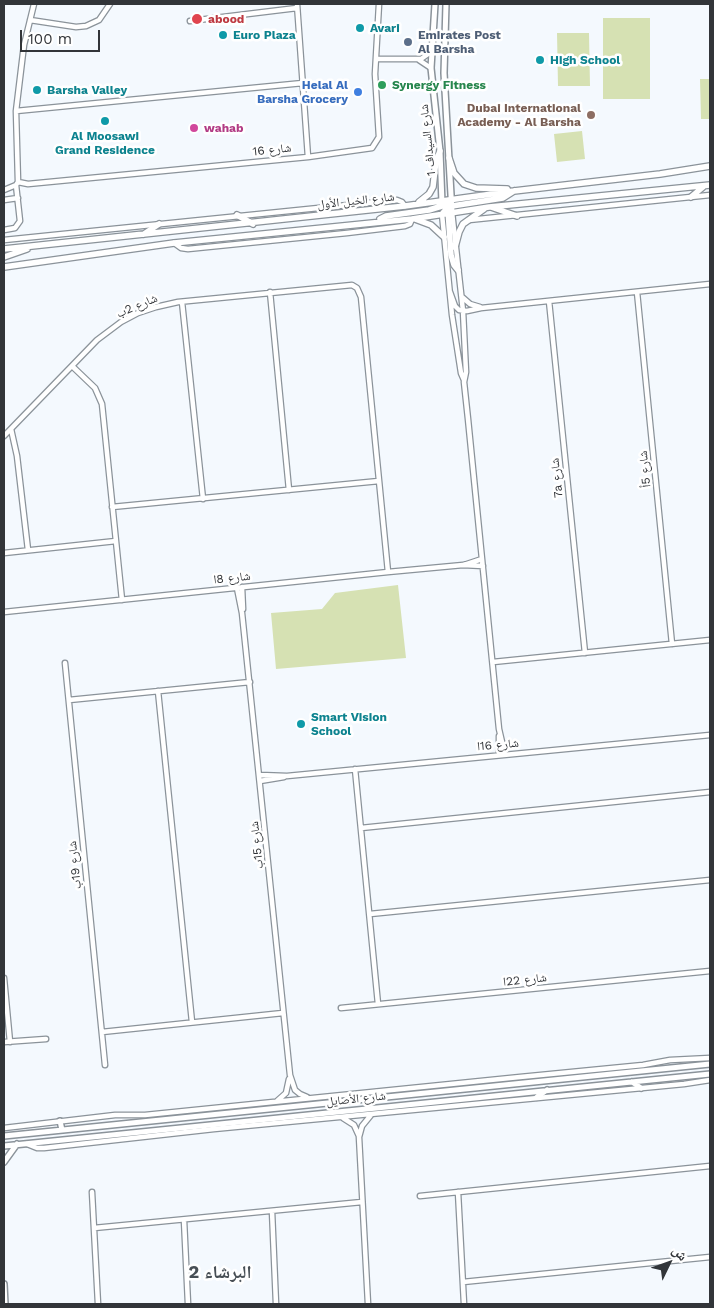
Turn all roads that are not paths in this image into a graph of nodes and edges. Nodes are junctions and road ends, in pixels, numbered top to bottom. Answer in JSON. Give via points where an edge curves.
{"nodes":[{"id":1,"x":34,"y":4,"type":"edge"},
{"id":2,"x":110,"y":4,"type":"edge"},
{"id":3,"x":379,"y":4,"type":"edge"},
{"id":4,"x":435,"y":4,"type":"edge"},
{"id":5,"x":446,"y":4,"type":"edge"},
{"id":6,"x":297,"y":6,"type":"edge"},
{"id":7,"x":30,"y":20,"type":"junction"},
{"id":8,"x":190,"y":21,"type":"dead end"},
{"id":9,"x":431,"y":52,"type":"junction"},
{"id":10,"x":376,"y":59,"type":"junction"},
{"id":11,"x":417,"y":60,"type":"junction"},
{"id":12,"x":431,"y":68,"type":"junction"},
{"id":13,"x":303,"y":83,"type":"junction"},
{"id":14,"x":16,"y":112,"type":"junction"},
{"id":15,"x":440,"y":151,"type":"junction"},
{"id":16,"x":308,"y":157,"type":"junction"},
{"id":17,"x":449,"y":158,"type":"junction"},
{"id":18,"x":710,"y":166,"type":"edge"},
{"id":19,"x":17,"y":184,"type":"junction"},
{"id":20,"x":710,"y":185,"type":"edge"},
{"id":21,"x":703,"y":186,"type":"junction"},
{"id":22,"x":4,"y":190,"type":"edge"},
{"id":23,"x":514,"y":191,"type":"junction"},
{"id":24,"x":710,"y":195,"type":"edge"},
{"id":25,"x":691,"y":197,"type":"junction"},
{"id":26,"x":18,"y":198,"type":"junction"},
{"id":27,"x":4,"y":200,"type":"edge"},
{"id":28,"x":415,"y":204,"type":"junction"},
{"id":29,"x":404,"y":206,"type":"junction"},
{"id":30,"x":447,"y":207,"type":"junction"},
{"id":31,"x":488,"y":207,"type":"junction"},
{"id":32,"x":237,"y":215,"type":"junction"},
{"id":33,"x":516,"y":216,"type":"junction"},
{"id":34,"x":412,"y":218,"type":"junction"},
{"id":35,"x":468,"y":220,"type":"junction"},
{"id":36,"x":378,"y":221,"type":"junction"},
{"id":37,"x":159,"y":224,"type":"junction"},
{"id":38,"x":253,"y":224,"type":"junction"},
{"id":39,"x":4,"y":230,"type":"edge"},
{"id":40,"x":144,"y":234,"type":"junction"},
{"id":41,"x":444,"y":237,"type":"junction"},
{"id":42,"x":4,"y":240,"type":"edge"},
{"id":43,"x":174,"y":243,"type":"junction"},
{"id":44,"x":32,"y":246,"type":"junction"},
{"id":45,"x":456,"y":247,"type":"junction"},
{"id":46,"x":4,"y":249,"type":"edge"},
{"id":47,"x":4,"y":257,"type":"edge"},
{"id":48,"x":4,"y":267,"type":"edge"},
{"id":49,"x":458,"y":270,"type":"junction"},
{"id":50,"x":710,"y":284,"type":"edge"},
{"id":51,"x":270,"y":292,"type":"junction"},
{"id":52,"x":450,"y":292,"type":"junction"},
{"id":53,"x":637,"y":292,"type":"junction"},
{"id":54,"x":461,"y":296,"type":"junction"},
{"id":55,"x":549,"y":301,"type":"junction"},
{"id":56,"x":182,"y":302,"type":"junction"},
{"id":57,"x":482,"y":308,"type":"junction"},
{"id":58,"x":462,"y":311,"type":"junction"},
{"id":59,"x":72,"y":366,"type":"junction"},
{"id":60,"x":464,"y":382,"type":"junction"},
{"id":61,"x":11,"y":429,"type":"junction"},
{"id":62,"x":4,"y":436,"type":"edge"},
{"id":63,"x":379,"y":481,"type":"junction"},
{"id":64,"x":289,"y":490,"type":"junction"},
{"id":65,"x":203,"y":498,"type":"junction"},
{"id":66,"x":112,"y":507,"type":"junction"},
{"id":67,"x":116,"y":541,"type":"junction"},
{"id":68,"x":28,"y":550,"type":"junction"},
{"id":69,"x":4,"y":553,"type":"edge"},
{"id":70,"x":482,"y":559,"type":"junction"},
{"id":71,"x":463,"y":565,"type":"junction"},
{"id":72,"x":483,"y":566,"type":"junction"},
{"id":73,"x":388,"y":572,"type":"junction"},
{"id":74,"x":240,"y":588,"type":"junction"},
{"id":75,"x":122,"y":600,"type":"junction"},
{"id":76,"x":4,"y":612,"type":"edge"},
{"id":77,"x":710,"y":640,"type":"edge"},
{"id":78,"x":672,"y":644,"type":"junction"},
{"id":79,"x":585,"y":653,"type":"junction"},
{"id":80,"x":493,"y":662,"type":"junction"},
{"id":81,"x":65,"y":664,"type":"dead end"},
{"id":82,"x":250,"y":682,"type":"junction"},
{"id":83,"x":158,"y":691,"type":"junction"},
{"id":84,"x":68,"y":700,"type":"junction"},
{"id":85,"x":500,"y":729,"type":"junction"},
{"id":86,"x":710,"y":735,"type":"edge"},
{"id":87,"x":499,"y":755,"type":"junction"},
{"id":88,"x":505,"y":755,"type":"junction"},
{"id":89,"x":355,"y":769,"type":"junction"},
{"id":90,"x":260,"y":775,"type":"junction"},
{"id":91,"x":287,"y":776,"type":"junction"},
{"id":92,"x":260,"y":781,"type":"junction"},
{"id":93,"x":710,"y":792,"type":"edge"},
{"id":94,"x":361,"y":828,"type":"junction"},
{"id":95,"x":710,"y":880,"type":"edge"},
{"id":96,"x":370,"y":914,"type":"junction"},
{"id":97,"x":710,"y":971,"type":"edge"},
{"id":98,"x":4,"y":978,"type":"edge"},
{"id":99,"x":378,"y":1004,"type":"junction"},
{"id":100,"x":341,"y":1008,"type":"dead end"},
{"id":101,"x":283,"y":1013,"type":"junction"},
{"id":102,"x":192,"y":1022,"type":"junction"},
{"id":103,"x":102,"y":1032,"type":"junction"},
{"id":104,"x":46,"y":1038,"type":"dead end"},
{"id":105,"x":4,"y":1042,"type":"edge"},
{"id":106,"x":10,"y":1042,"type":"junction"},
{"id":107,"x":710,"y":1058,"type":"edge"},
{"id":108,"x":710,"y":1064,"type":"edge"},
{"id":109,"x":105,"y":1065,"type":"dead end"},
{"id":110,"x":710,"y":1074,"type":"edge"},
{"id":111,"x":290,"y":1075,"type":"junction"},
{"id":112,"x":710,"y":1080,"type":"edge"},
{"id":113,"x":631,"y":1082,"type":"junction"},
{"id":114,"x":641,"y":1088,"type":"junction"},
{"id":115,"x":548,"y":1089,"type":"junction"},
{"id":116,"x":537,"y":1097,"type":"junction"},
{"id":117,"x":312,"y":1098,"type":"junction"},
{"id":118,"x":274,"y":1102,"type":"junction"},
{"id":119,"x":333,"y":1102,"type":"junction"},
{"id":120,"x":189,"y":1113,"type":"junction"},
{"id":121,"x":372,"y":1114,"type":"junction"},
{"id":122,"x":338,"y":1117,"type":"junction"},
{"id":123,"x":60,"y":1121,"type":"junction"},
{"id":124,"x":214,"y":1126,"type":"junction"},
{"id":125,"x":4,"y":1128,"type":"edge"},
{"id":126,"x":62,"y":1130,"type":"junction"},
{"id":127,"x":4,"y":1136,"type":"edge"},
{"id":128,"x":359,"y":1137,"type":"junction"},
{"id":129,"x":17,"y":1144,"type":"junction"},
{"id":130,"x":4,"y":1146,"type":"edge"},
{"id":131,"x":4,"y":1162,"type":"edge"},
{"id":132,"x":710,"y":1166,"type":"edge"},
{"id":133,"x":92,"y":1192,"type":"dead end"},
{"id":134,"x":458,"y":1192,"type":"junction"},
{"id":135,"x":420,"y":1196,"type":"dead end"},
{"id":136,"x":362,"y":1202,"type":"junction"},
{"id":137,"x":272,"y":1211,"type":"junction"},
{"id":138,"x":184,"y":1220,"type":"junction"},
{"id":139,"x":94,"y":1228,"type":"junction"},
{"id":140,"x":710,"y":1257,"type":"edge"},
{"id":141,"x":462,"y":1282,"type":"junction"},
{"id":142,"x":4,"y":1284,"type":"edge"},
{"id":143,"x":5,"y":1304,"type":"edge"},
{"id":144,"x":98,"y":1304,"type":"edge"},
{"id":145,"x":188,"y":1304,"type":"edge"},
{"id":146,"x":276,"y":1304,"type":"edge"},
{"id":147,"x":368,"y":1304,"type":"edge"},
{"id":148,"x":464,"y":1304,"type":"edge"}],
"edges":[{"from":1,"to":7,"type":"street"},
{"from":2,"to":7,"type":"street","via":[[99,20],[86,26]]},
{"from":3,"to":10,"type":"street","name":"شارع 16"},
{"from":4,"to":9,"type":"street","name":"شارع السيداف 1"},
{"from":5,"to":17,"type":"street","name":"شارع السيداف 1","via":[[444,73]]},
{"from":6,"to":8,"type":"street"},
{"from":6,"to":13,"type":"street"},
{"from":7,"to":14,"type":"street"},
{"from":9,"to":11,"type":"street"},
{"from":9,"to":12,"type":"street","name":"شارع السيداف 1"},
{"from":10,"to":11,"type":"street"},
{"from":10,"to":16,"type":"street","name":"شارع 16","via":[[379,133],[376,145],[368,150]]},
{"from":11,"to":12,"type":"street"},
{"from":12,"to":15,"type":"street","name":"شارع السيداف 1"},
{"from":13,"to":14,"type":"street"},
{"from":13,"to":16,"type":"street"},
{"from":14,"to":19,"type":"street"},
{"from":15,"to":28,"type":"main road","via":[[433,187]]},
{"from":15,"to":30,"type":"street","name":"شارع السيداف 1"},
{"from":16,"to":19,"type":"street","name":"شارع 16"},
{"from":17,"to":23,"type":"main road","via":[[456,176],[468,186]]},
{"from":17,"to":30,"type":"street","name":"شارع السيداف 1"},
{"from":18,"to":23,"type":"main road","name":"شارع الخيل الأول"},
{"from":19,"to":22,"type":"street"},
{"from":19,"to":26,"type":"street"},
{"from":20,"to":21,"type":"main road","name":"شارع الخيل الأول"},
{"from":21,"to":25,"type":"main road"},
{"from":21,"to":31,"type":"main road","name":"شارع الخيل الأول"},
{"from":23,"to":30,"type":"main road","name":"شارع الخيل الأول"},
{"from":24,"to":25,"type":"street"},
{"from":25,"to":33,"type":"street"},
{"from":26,"to":27,"type":"street"},
{"from":26,"to":39,"type":"street","via":[[19,223],[13,229]]},
{"from":28,"to":29,"type":"main road","name":"شارع الخيل الأول"},
{"from":28,"to":30,"type":"main road","name":"شارع الخيل الأول"},
{"from":29,"to":32,"type":"street","via":[[397,200]]},
{"from":29,"to":38,"type":"main road","name":"شارع الخيل الأول"},
{"from":30,"to":31,"type":"main road","name":"شارع الخيل الأول"},
{"from":30,"to":34,"type":"main road","name":"شارع الخيل الأول"},
{"from":30,"to":36,"type":"main road","via":[[386,216]]},
{"from":30,"to":41,"type":"street"},
{"from":30,"to":45,"type":"street"},
{"from":30,"to":49,"type":"main road","via":[[451,254]]},
{"from":31,"to":33,"type":"main road"},
{"from":31,"to":35,"type":"main road"},
{"from":32,"to":37,"type":"street"},
{"from":32,"to":38,"type":"main road"},
{"from":33,"to":35,"type":"street"},
{"from":34,"to":36,"type":"main road","name":"شارع الخيل الأول"},
{"from":34,"to":41,"type":"main road","via":[[431,225]]},
{"from":34,"to":43,"type":"street","via":[[405,226],[347,233],[188,249]]},
{"from":35,"to":45,"type":"main road","via":[[460,228]]},
{"from":36,"to":43,"type":"main road","name":"شارع الخيل الأول"},
{"from":37,"to":40,"type":"main road"},
{"from":37,"to":42,"type":"street"},
{"from":38,"to":40,"type":"main road","name":"شارع الخيل الأول"},
{"from":40,"to":44,"type":"main road","name":"شارع الخيل الأول"},
{"from":41,"to":52,"type":"street"},
{"from":43,"to":48,"type":"main road","name":"شارع الخيل الأول"},
{"from":44,"to":46,"type":"main road","name":"شارع الخيل الأول"},
{"from":44,"to":47,"type":"main road"},
{"from":45,"to":49,"type":"street"},
{"from":49,"to":54,"type":"street"},
{"from":50,"to":53,"type":"street"},
{"from":51,"to":56,"type":"street","name":"شارع 2ب"},
{"from":51,"to":63,"type":"street","name":"شارع 2ب","via":[[352,285],[357,288],[361,297]]},
{"from":51,"to":64,"type":"street"},
{"from":52,"to":58,"type":"street","via":[[455,306]]},
{"from":52,"to":60,"type":"street"},
{"from":53,"to":55,"type":"street"},
{"from":53,"to":78,"type":"street","name":"شارع 5أ"},
{"from":54,"to":57,"type":"street"},
{"from":54,"to":58,"type":"street"},
{"from":55,"to":57,"type":"street"},
{"from":55,"to":79,"type":"street","name":"7a شارع"},
{"from":56,"to":59,"type":"street","name":"شارع 2ب","via":[[148,310],[121,322],[97,340]]},
{"from":56,"to":65,"type":"street"},
{"from":57,"to":58,"type":"street"},
{"from":58,"to":60,"type":"street"},
{"from":59,"to":61,"type":"street","name":"شارع 2ب"},
{"from":59,"to":66,"type":"street","via":[[94,388],[102,404]]},
{"from":60,"to":70,"type":"street"},
{"from":61,"to":62,"type":"street","name":"شارع 2ب"},
{"from":61,"to":68,"type":"street"},
{"from":63,"to":64,"type":"street"},
{"from":63,"to":73,"type":"street"},
{"from":64,"to":65,"type":"street"},
{"from":65,"to":66,"type":"street"},
{"from":66,"to":67,"type":"street"},
{"from":67,"to":68,"type":"street"},
{"from":67,"to":75,"type":"street"},
{"from":68,"to":69,"type":"street"},
{"from":70,"to":71,"type":"street","name":"شارع 8ا"},
{"from":70,"to":72,"type":"street"},
{"from":71,"to":72,"type":"street","name":"شارع 8ا"},
{"from":71,"to":73,"type":"street","name":"شارع 8ا"},
{"from":72,"to":80,"type":"street"},
{"from":73,"to":74,"type":"street","name":"شارع 8ا"},
{"from":74,"to":75,"type":"street","name":"شارع 8ا"},
{"from":74,"to":82,"type":"street","name":"شارع 15ب"},
{"from":75,"to":76,"type":"street","name":"شارع 8ا"},
{"from":77,"to":78,"type":"street"},
{"from":78,"to":79,"type":"street"},
{"from":79,"to":80,"type":"street"},
{"from":80,"to":85,"type":"street"},
{"from":81,"to":84,"type":"street","name":"شارع 19ب"},
{"from":82,"to":83,"type":"street"},
{"from":82,"to":90,"type":"street","name":"شارع 15ب"},
{"from":83,"to":84,"type":"street"},
{"from":83,"to":102,"type":"street"},
{"from":84,"to":103,"type":"street","name":"شارع 19ب"},
{"from":85,"to":87,"type":"street"},
{"from":85,"to":88,"type":"street"},
{"from":86,"to":88,"type":"street","name":"شارع 16ا"},
{"from":87,"to":88,"type":"street","name":"شارع 16ا"},
{"from":87,"to":89,"type":"street","name":"شارع 16ا"},
{"from":89,"to":91,"type":"street","name":"شارع 16ا"},
{"from":89,"to":94,"type":"street"},
{"from":90,"to":91,"type":"street","name":"شارع 16ا"},
{"from":90,"to":92,"type":"street","name":"شارع 15ب"},
{"from":91,"to":92,"type":"street","name":"شارع 16ا"},
{"from":92,"to":101,"type":"street","name":"شارع 15ب"},
{"from":93,"to":94,"type":"street"},
{"from":94,"to":96,"type":"street"},
{"from":95,"to":96,"type":"street"},
{"from":96,"to":99,"type":"street"},
{"from":97,"to":99,"type":"street","name":"شارع 22ا"},
{"from":98,"to":106,"type":"street"},
{"from":99,"to":100,"type":"street","name":"شارع 22ا"},
{"from":101,"to":102,"type":"street"},
{"from":101,"to":111,"type":"street","name":"شارع 15ب"},
{"from":102,"to":103,"type":"street"},
{"from":103,"to":109,"type":"street","name":"شارع 19ب"},
{"from":104,"to":106,"type":"street"},
{"from":105,"to":106,"type":"street"},
{"from":107,"to":117,"type":"street"},
{"from":108,"to":119,"type":"street","name":"شارع الأصايل"},
{"from":110,"to":113,"type":"street","name":"شارع الأصايل"},
{"from":111,"to":117,"type":"street","name":"شارع 15ب","via":[[297,1092]]},
{"from":111,"to":118,"type":"street","name":"شارع 15ب","via":[[286,1093]]},
{"from":112,"to":114,"type":"street"},
{"from":113,"to":114,"type":"street"},
{"from":113,"to":115,"type":"street","name":"شارع الأصايل"},
{"from":114,"to":116,"type":"street"},
{"from":115,"to":116,"type":"street"},
{"from":115,"to":124,"type":"street","name":"شارع الأصايل"},
{"from":116,"to":121,"type":"street"},
{"from":117,"to":118,"type":"street"},
{"from":117,"to":119,"type":"street"},
{"from":118,"to":120,"type":"street"},
{"from":119,"to":120,"type":"street","name":"شارع الأصايل"},
{"from":120,"to":123,"type":"street"},
{"from":120,"to":126,"type":"street","name":"شارع الأصايل"},
{"from":121,"to":122,"type":"street"},
{"from":121,"to":128,"type":"street","via":[[362,1126]]},
{"from":122,"to":124,"type":"street"},
{"from":122,"to":128,"type":"street","via":[[354,1125]]},
{"from":123,"to":125,"type":"street"},
{"from":123,"to":126,"type":"street"},
{"from":124,"to":129,"type":"street","name":"شارع الأصايل"},
{"from":126,"to":127,"type":"street","name":"شارع الأصايل"},
{"from":128,"to":136,"type":"street"},
{"from":129,"to":130,"type":"street","name":"شارع الأصايل"},
{"from":129,"to":131,"type":"street"},
{"from":132,"to":134,"type":"street"},
{"from":133,"to":139,"type":"street"},
{"from":134,"to":135,"type":"street"},
{"from":134,"to":141,"type":"street"},
{"from":136,"to":137,"type":"street"},
{"from":136,"to":147,"type":"street"},
{"from":137,"to":138,"type":"street"},
{"from":137,"to":146,"type":"street"},
{"from":138,"to":139,"type":"street"},
{"from":138,"to":145,"type":"street"},
{"from":139,"to":144,"type":"street"},
{"from":140,"to":141,"type":"street"},
{"from":141,"to":148,"type":"street"},
{"from":142,"to":143,"type":"street"}]}
